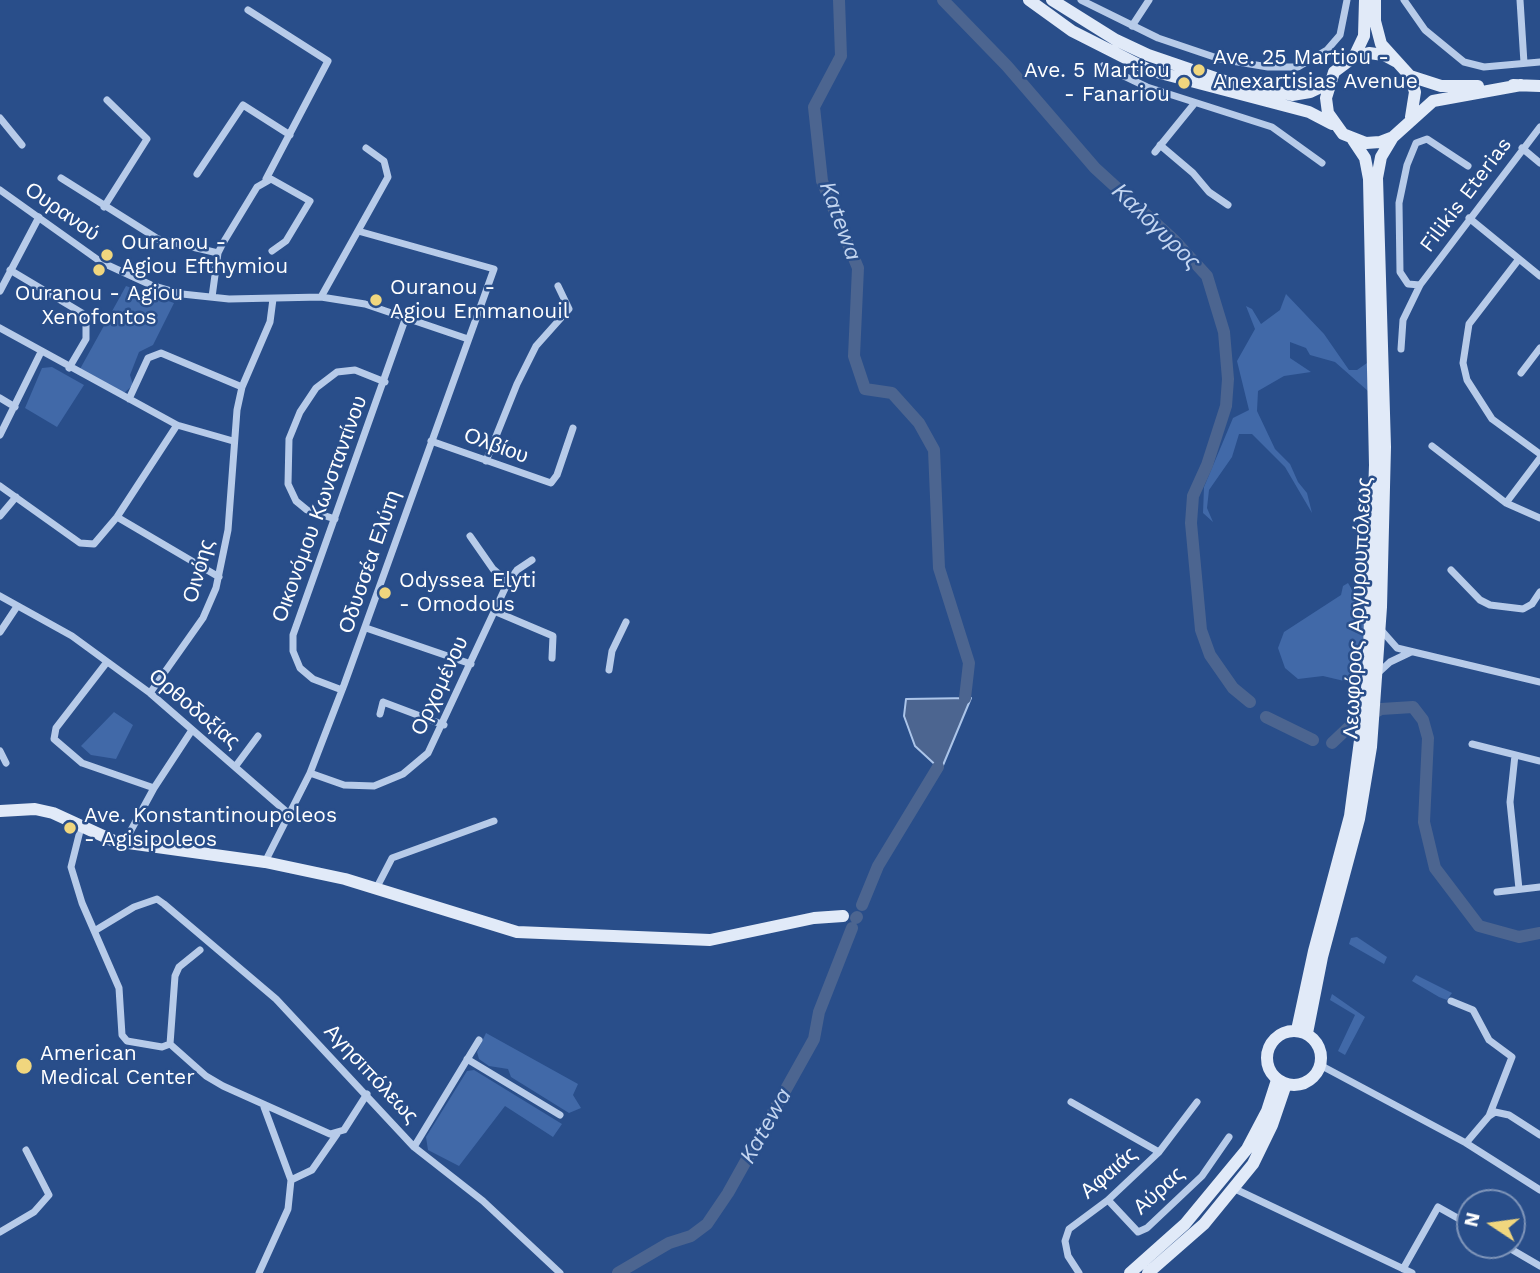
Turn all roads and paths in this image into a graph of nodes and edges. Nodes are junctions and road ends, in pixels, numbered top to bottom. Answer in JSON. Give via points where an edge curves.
{"nodes":[{"id":1,"x":1029,"y":0,"type":"edge"},
{"id":2,"x":1052,"y":0,"type":"edge"},
{"id":3,"x":1080,"y":0,"type":"edge"},
{"id":4,"x":1149,"y":0,"type":"edge"},
{"id":5,"x":1347,"y":0,"type":"edge"},
{"id":6,"x":1365,"y":0,"type":"edge"},
{"id":7,"x":1374,"y":0,"type":"edge"},
{"id":8,"x":1404,"y":0,"type":"edge"},
{"id":9,"x":1520,"y":0,"type":"edge"},
{"id":10,"x":248,"y":10,"type":"dead end"},
{"id":11,"x":1132,"y":26,"type":"junction"},
{"id":12,"x":1354,"y":57,"type":"junction"},
{"id":13,"x":1397,"y":62,"type":"junction"},
{"id":14,"x":1540,"y":62,"type":"edge"},
{"id":15,"x":1524,"y":63,"type":"junction"},
{"id":16,"x":1102,"y":66,"type":"dead end"},
{"id":17,"x":1410,"y":76,"type":"junction"},
{"id":18,"x":1329,"y":83,"type":"junction"},
{"id":19,"x":1521,"y":85,"type":"junction"},
{"id":20,"x":1540,"y":86,"type":"edge"},
{"id":21,"x":107,"y":100,"type":"dead end"},
{"id":22,"x":1194,"y":104,"type":"junction"},
{"id":23,"x":0,"y":118,"type":"edge"},
{"id":24,"x":1408,"y":124,"type":"junction"},
{"id":25,"x":1335,"y":126,"type":"junction"},
{"id":26,"x":1540,"y":127,"type":"edge"},
{"id":27,"x":290,"y":135,"type":"junction"},
{"id":28,"x":1393,"y":137,"type":"junction"},
{"id":29,"x":1353,"y":140,"type":"junction"},
{"id":30,"x":22,"y":145,"type":"dead end"},
{"id":31,"x":366,"y":148,"type":"dead end"},
{"id":32,"x":1522,"y":148,"type":"junction"},
{"id":33,"x":1322,"y":163,"type":"dead end"},
{"id":34,"x":1540,"y":163,"type":"edge"},
{"id":35,"x":1468,"y":166,"type":"dead end"},
{"id":36,"x":197,"y":174,"type":"dead end"},
{"id":37,"x":61,"y":178,"type":"dead end"},
{"id":38,"x":1373,"y":178,"type":"junction"},
{"id":39,"x":266,"y":179,"type":"junction"},
{"id":40,"x":0,"y":190,"type":"edge"},
{"id":41,"x":1228,"y":205,"type":"dead end"},
{"id":42,"x":104,"y":207,"type":"junction"},
{"id":43,"x":39,"y":217,"type":"junction"},
{"id":44,"x":1469,"y":218,"type":"junction"},
{"id":45,"x":358,"y":231,"type":"junction"},
{"id":46,"x":272,"y":251,"type":"dead end"},
{"id":47,"x":218,"y":253,"type":"junction"},
{"id":48,"x":1519,"y":258,"type":"junction"},
{"id":49,"x":10,"y":270,"type":"junction"},
{"id":50,"x":1540,"y":276,"type":"edge"},
{"id":51,"x":1420,"y":285,"type":"junction"},
{"id":52,"x":558,"y":286,"type":"dead end"},
{"id":53,"x":0,"y":291,"type":"edge"},
{"id":54,"x":212,"y":297,"type":"junction"},
{"id":55,"x":321,"y":297,"type":"junction"},
{"id":56,"x":273,"y":299,"type":"junction"},
{"id":57,"x":406,"y":317,"type":"junction"},
{"id":58,"x":0,"y":328,"type":"edge"},
{"id":59,"x":468,"y":340,"type":"junction"},
{"id":60,"x":1540,"y":348,"type":"edge"},
{"id":61,"x":1401,"y":349,"type":"dead end"},
{"id":62,"x":41,"y":352,"type":"junction"},
{"id":63,"x":69,"y":368,"type":"junction"},
{"id":64,"x":1521,"y":373,"type":"dead end"},
{"id":65,"x":385,"y":382,"type":"junction"},
{"id":66,"x":242,"y":387,"type":"junction"},
{"id":67,"x":0,"y":398,"type":"edge"},
{"id":68,"x":129,"y":400,"type":"junction"},
{"id":69,"x":15,"y":407,"type":"junction"},
{"id":70,"x":177,"y":425,"type":"junction"},
{"id":71,"x":573,"y":428,"type":"dead end"},
{"id":72,"x":0,"y":435,"type":"edge"},
{"id":73,"x":233,"y":442,"type":"junction"},
{"id":74,"x":431,"y":442,"type":"junction"},
{"id":75,"x":1432,"y":446,"type":"dead end"},
{"id":76,"x":1540,"y":456,"type":"edge"},
{"id":77,"x":486,"y":461,"type":"junction"},
{"id":78,"x":0,"y":486,"type":"edge"},
{"id":79,"x":16,"y":497,"type":"junction"},
{"id":80,"x":1506,"y":503,"type":"junction"},
{"id":81,"x":0,"y":516,"type":"edge"},
{"id":82,"x":117,"y":517,"type":"junction"},
{"id":83,"x":1540,"y":518,"type":"edge"},
{"id":84,"x":335,"y":519,"type":"junction"},
{"id":85,"x":470,"y":536,"type":"dead end"},
{"id":86,"x":488,"y":542,"type":"dead end"},
{"id":87,"x":479,"y":548,"type":"junction"},
{"id":88,"x":532,"y":560,"type":"dead end"},
{"id":89,"x":1451,"y":570,"type":"dead end"},
{"id":90,"x":219,"y":577,"type":"junction"},
{"id":91,"x":508,"y":582,"type":"junction"},
{"id":92,"x":1540,"y":593,"type":"edge"},
{"id":93,"x":0,"y":596,"type":"edge"},
{"id":94,"x":16,"y":608,"type":"junction"},
{"id":95,"x":494,"y":611,"type":"junction"},
{"id":96,"x":626,"y":622,"type":"dead end"},
{"id":97,"x":366,"y":628,"type":"junction"},
{"id":98,"x":1380,"y":628,"type":"junction"},
{"id":99,"x":0,"y":632,"type":"edge"},
{"id":100,"x":1411,"y":652,"type":"junction"},
{"id":101,"x":552,"y":658,"type":"dead end"},
{"id":102,"x":107,"y":662,"type":"junction"},
{"id":103,"x":471,"y":664,"type":"junction"},
{"id":104,"x":609,"y":670,"type":"dead end"},
{"id":105,"x":1373,"y":677,"type":"junction"},
{"id":106,"x":1540,"y":682,"type":"edge"},
{"id":107,"x":342,"y":690,"type":"junction"},
{"id":108,"x":150,"y":693,"type":"junction"},
{"id":109,"x":380,"y":713,"type":"dead end"},
{"id":110,"x":444,"y":725,"type":"junction"},
{"id":111,"x":192,"y":730,"type":"junction"},
{"id":112,"x":258,"y":736,"type":"dead end"},
{"id":113,"x":1472,"y":744,"type":"dead end"},
{"id":114,"x":0,"y":751,"type":"edge"},
{"id":115,"x":1516,"y":755,"type":"junction"},
{"id":116,"x":1540,"y":761,"type":"edge"},
{"id":117,"x":6,"y":763,"type":"dead end"},
{"id":118,"x":235,"y":767,"type":"junction"},
{"id":119,"x":310,"y":773,"type":"junction"},
{"id":120,"x":154,"y":788,"type":"junction"},
{"id":121,"x":0,"y":811,"type":"edge"},
{"id":122,"x":289,"y":814,"type":"junction"},
{"id":123,"x":494,"y":821,"type":"dead end"},
{"id":124,"x":80,"y":827,"type":"junction"},
{"id":125,"x":124,"y":843,"type":"junction"},
{"id":126,"x":265,"y":862,"type":"junction"},
{"id":127,"x":377,"y":887,"type":"junction"},
{"id":128,"x":1540,"y":887,"type":"edge"},
{"id":129,"x":1519,"y":889,"type":"junction"},
{"id":130,"x":1497,"y":892,"type":"dead end"},
{"id":131,"x":843,"y":916,"type":"dead end"},
{"id":132,"x":96,"y":930,"type":"junction"},
{"id":133,"x":200,"y":950,"type":"dead end"},
{"id":134,"x":1451,"y":1001,"type":"dead end"},
{"id":135,"x":1302,"y":1032,"type":"junction"},
{"id":136,"x":478,"y":1040,"type":"dead end"},
{"id":137,"x":170,"y":1044,"type":"junction"},
{"id":138,"x":467,"y":1059,"type":"junction"},
{"id":139,"x":1320,"y":1065,"type":"junction"},
{"id":140,"x":1282,"y":1082,"type":"junction"},
{"id":141,"x":367,"y":1094,"type":"junction"},
{"id":142,"x":1071,"y":1102,"type":"dead end"},
{"id":143,"x":1197,"y":1102,"type":"dead end"},
{"id":144,"x":264,"y":1107,"type":"junction"},
{"id":145,"x":560,"y":1115,"type":"dead end"},
{"id":146,"x":1489,"y":1116,"type":"junction"},
{"id":147,"x":337,"y":1134,"type":"junction"},
{"id":148,"x":1540,"y":1135,"type":"edge"},
{"id":149,"x":1229,"y":1137,"type":"dead end"},
{"id":150,"x":1466,"y":1143,"type":"junction"},
{"id":151,"x":414,"y":1147,"type":"junction"},
{"id":152,"x":26,"y":1150,"type":"dead end"},
{"id":153,"x":1159,"y":1152,"type":"junction"},
{"id":154,"x":291,"y":1180,"type":"junction"},
{"id":155,"x":1233,"y":1188,"type":"junction"},
{"id":156,"x":1540,"y":1190,"type":"edge"},
{"id":157,"x":1108,"y":1200,"type":"junction"},
{"id":158,"x":1456,"y":1217,"type":"edge"},
{"id":159,"x":0,"y":1232,"type":"edge"},
{"id":160,"x":1403,"y":1269,"type":"junction"},
{"id":161,"x":259,"y":1273,"type":"edge"},
{"id":162,"x":560,"y":1273,"type":"edge"},
{"id":163,"x":1079,"y":1273,"type":"edge"},
{"id":164,"x":1130,"y":1273,"type":"edge"},
{"id":165,"x":1148,"y":1273,"type":"edge"},
{"id":166,"x":1412,"y":1273,"type":"edge"}],
"edges":[{"from":1,"to":25,"type":"main road","via":[[1072,31],[1149,70],[1309,112]]},
{"from":2,"to":18,"type":"main road","via":[[1127,45],[1221,80],[1292,94]]},
{"from":3,"to":11,"type":"street"},
{"from":4,"to":11,"type":"street"},
{"from":5,"to":11,"type":"street","via":[[1340,35],[1327,50],[1298,68],[1220,59]]},
{"from":6,"to":12,"type":"main road","via":[[1364,36]]},
{"from":7,"to":13,"type":"main road","via":[[1381,44]]},
{"from":8,"to":15,"type":"street","via":[[1425,30],[1464,62],[1484,67]]},
{"from":9,"to":15,"type":"street"},
{"from":10,"to":27,"type":"street","via":[[328,61]]},
{"from":12,"to":13,"type":"main road","via":[[1368,53]]},
{"from":12,"to":18,"type":"main road","via":[[1343,63]]},
{"from":13,"to":17,"type":"main road"},
{"from":14,"to":15,"type":"street"},
{"from":16,"to":22,"type":"street"},
{"from":17,"to":19,"type":"main road","via":[[1441,86]]},
{"from":17,"to":24,"type":"main road","via":[[1415,92]]},
{"from":18,"to":25,"type":"main road","via":[[1328,113]]},
{"from":19,"to":20,"type":"main road"},
{"from":19,"to":24,"type":"main road","via":[[1433,101]]},
{"from":21,"to":42,"type":"street","via":[[147,139]]},
{"from":22,"to":33,"type":"street","via":[[1272,127]]},
{"from":22,"to":41,"type":"street","via":[[1158,148]]},
{"from":23,"to":30,"type":"street"},
{"from":24,"to":28,"type":"main road"},
{"from":25,"to":29,"type":"main road"},
{"from":26,"to":32,"type":"street","name":"Filikis Eterias"},
{"from":27,"to":36,"type":"street","via":[[243,105]]},
{"from":27,"to":39,"type":"street"},
{"from":28,"to":29,"type":"main road","via":[[1366,143]]},
{"from":28,"to":38,"type":"main road"},
{"from":29,"to":38,"type":"main road"},
{"from":31,"to":45,"type":"street","via":[[384,162],[388,177]]},
{"from":32,"to":34,"type":"street"},
{"from":32,"to":44,"type":"street","name":"Filikis Eterias"},
{"from":35,"to":51,"type":"street","via":[[1427,139],[1416,143],[1407,165],[1399,203],[1400,272],[1408,284]]},
{"from":37,"to":42,"type":"street"},
{"from":38,"to":98,"type":"main road","name":"Λεωφόρος Αργυρουπόλεως","via":[[1385,447]]},
{"from":38,"to":105,"type":"main road","name":"Λεωφόρος Αργυρουπόλεως","via":[[1368,504]]},
{"from":39,"to":46,"type":"street","via":[[280,182],[310,201],[286,241]]},
{"from":39,"to":47,"type":"street"},
{"from":40,"to":43,"type":"street","name":"Ουρανού"},
{"from":42,"to":47,"type":"street","via":[[158,239]]},
{"from":43,"to":49,"type":"street"},
{"from":43,"to":54,"type":"street","name":"Ουρανού","via":[[131,278],[182,294]]},
{"from":44,"to":48,"type":"street"},
{"from":44,"to":51,"type":"street","name":"Filikis Eterias"},
{"from":45,"to":55,"type":"street"},
{"from":45,"to":59,"type":"street","name":"Οδυσσέα Ελύτη","via":[[494,268]]},
{"from":47,"to":54,"type":"street"},
{"from":48,"to":50,"type":"street"},
{"from":48,"to":76,"type":"street","via":[[1469,324],[1463,363],[1467,380],[1492,419]]},
{"from":49,"to":53,"type":"street"},
{"from":49,"to":63,"type":"street","via":[[86,319],[86,339]]},
{"from":51,"to":61,"type":"street","name":"Filikis Eterias","via":[[1403,320]]},
{"from":52,"to":77,"type":"street","via":[[569,309],[536,346]]},
{"from":54,"to":56,"type":"street","name":"Ουρανού"},
{"from":55,"to":56,"type":"street","name":"Ουρανού"},
{"from":55,"to":57,"type":"street","name":"Ουρανού"},
{"from":56,"to":66,"type":"street","name":"Οινόης","via":[[270,322]]},
{"from":57,"to":59,"type":"street","name":"Ουρανού"},
{"from":57,"to":65,"type":"street","name":"Οικονόμου Κωνσταντίνου"},
{"from":58,"to":62,"type":"street"},
{"from":59,"to":74,"type":"street","name":"Οδυσσέα Ελύτη"},
{"from":60,"to":64,"type":"street"},
{"from":62,"to":63,"type":"street"},
{"from":62,"to":69,"type":"street"},
{"from":63,"to":68,"type":"street"},
{"from":65,"to":84,"type":"street","name":"Οικονόμου Κωνσταντίνου"},
{"from":65,"to":84,"type":"street","via":[[355,370],[337,372],[316,388],[289,439],[288,484],[296,501],[307,510]]},
{"from":66,"to":68,"type":"street","via":[[161,353],[148,358]]},
{"from":66,"to":73,"type":"street","name":"Οινόης"},
{"from":67,"to":69,"type":"street"},
{"from":68,"to":70,"type":"street"},
{"from":69,"to":72,"type":"street"},
{"from":70,"to":73,"type":"street"},
{"from":70,"to":82,"type":"street"},
{"from":71,"to":77,"type":"street","name":"Ολβίου","via":[[551,482]]},
{"from":73,"to":90,"type":"street","name":"Οινόης","via":[[228,530]]},
{"from":74,"to":77,"type":"street","name":"Ολβίου"},
{"from":74,"to":97,"type":"street","name":"Οδυσσέα Ελύτη"},
{"from":75,"to":80,"type":"street"},
{"from":76,"to":80,"type":"street"},
{"from":78,"to":79,"type":"street"},
{"from":79,"to":81,"type":"street"},
{"from":79,"to":82,"type":"street","via":[[89,545],[98,542]]},
{"from":80,"to":83,"type":"street"},
{"from":82,"to":90,"type":"street"},
{"from":84,"to":107,"type":"street","name":"Οικονόμου Κωνσταντίνου","via":[[293,635],[293,651],[306,674]]},
{"from":85,"to":87,"type":"street"},
{"from":86,"to":87,"type":"street"},
{"from":87,"to":91,"type":"street"},
{"from":88,"to":91,"type":"street","name":"Ορχομένου"},
{"from":89,"to":92,"type":"street","via":[[1490,605],[1523,609]]},
{"from":90,"to":108,"type":"street","name":"Οινόης","via":[[203,618]]},
{"from":91,"to":95,"type":"street","name":"Ορχομένου"},
{"from":93,"to":94,"type":"street","name":"Ορθοδοξίας"},
{"from":94,"to":99,"type":"street"},
{"from":94,"to":102,"type":"street","name":"Ορθοδοξίας","via":[[72,636]]},
{"from":95,"to":101,"type":"street","via":[[553,636]]},
{"from":95,"to":103,"type":"street","name":"Ορχομένου"},
{"from":96,"to":104,"type":"street","via":[[612,651]]},
{"from":97,"to":103,"type":"street"},
{"from":97,"to":107,"type":"street","name":"Οδυσσέα Ελύτη"},
{"from":98,"to":100,"type":"street","via":[[1396,648]]},
{"from":98,"to":105,"type":"main road","name":"Λεωφόρος Αργυρουπόλεως"},
{"from":100,"to":105,"type":"street"},
{"from":100,"to":106,"type":"street"},
{"from":102,"to":108,"type":"street","name":"Ορθοδοξίας"},
{"from":102,"to":120,"type":"street","via":[[56,728],[54,739],[82,763]]},
{"from":103,"to":110,"type":"street","name":"Ορχομένου"},
{"from":105,"to":135,"type":"main road","name":"Λεωφόρος Αργυρουπόλεως","via":[[1359,819]]},
{"from":107,"to":119,"type":"street","name":"Οδυσσέα Ελύτη"},
{"from":108,"to":111,"type":"street","name":"Ορθοδοξίας"},
{"from":109,"to":110,"type":"street","via":[[383,702]]},
{"from":110,"to":119,"type":"street","name":"Ορχομένου","via":[[428,753],[390,780],[358,788]]},
{"from":111,"to":118,"type":"street","name":"Ορθοδοξίας"},
{"from":111,"to":120,"type":"street"},
{"from":112,"to":118,"type":"street"},
{"from":113,"to":115,"type":"street"},
{"from":114,"to":117,"type":"street"},
{"from":115,"to":116,"type":"street"},
{"from":115,"to":129,"type":"street","via":[[1510,802]]},
{"from":118,"to":122,"type":"street","name":"Ορθοδοξίας"},
{"from":119,"to":122,"type":"street","name":"Οδυσσέα Ελύτη"},
{"from":120,"to":125,"type":"street"},
{"from":121,"to":124,"type":"main road","via":[[35,809]]},
{"from":122,"to":126,"type":"street","name":"Οδυσσέα Ελύτη"},
{"from":123,"to":127,"type":"street","via":[[392,858]]},
{"from":124,"to":125,"type":"main road"},
{"from":124,"to":132,"type":"street","via":[[71,867]]},
{"from":125,"to":126,"type":"main road"},
{"from":126,"to":127,"type":"main road"},
{"from":127,"to":131,"type":"main road","via":[[529,933],[710,940]]},
{"from":128,"to":129,"type":"street"},
{"from":129,"to":130,"type":"street"},
{"from":132,"to":137,"type":"street","via":[[119,988],[122,1035],[127,1041],[162,1047]]},
{"from":132,"to":141,"type":"street","name":"Αγησιπόλεως","via":[[157,899],[276,999]]},
{"from":133,"to":137,"type":"street","via":[[174,976]]},
{"from":134,"to":146,"type":"street","via":[[1473,1010],[1489,1040],[1512,1057]]},
{"from":135,"to":139,"type":"main road","via":[[1318,1045]]},
{"from":135,"to":140,"type":"main road","via":[[1280,1034],[1268,1048],[1267,1065]]},
{"from":136,"to":138,"type":"street"},
{"from":137,"to":144,"type":"street","via":[[206,1076]]},
{"from":138,"to":145,"type":"street"},
{"from":138,"to":151,"type":"street"},
{"from":139,"to":140,"type":"main road","via":[[1309,1081]]},
{"from":139,"to":150,"type":"street"},
{"from":140,"to":155,"type":"main road","via":[[1272,1125],[1253,1164]]},
{"from":140,"to":164,"type":"main road","via":[[1247,1149],[1185,1224]]},
{"from":141,"to":147,"type":"street"},
{"from":141,"to":151,"type":"street","name":"Αγησιπόλεως"},
{"from":142,"to":153,"type":"street"},
{"from":143,"to":153,"type":"street","name":"Αφαιάς"},
{"from":144,"to":147,"type":"street"},
{"from":144,"to":154,"type":"street"},
{"from":146,"to":148,"type":"street","via":[[1496,1112],[1509,1115]]},
{"from":146,"to":150,"type":"street"},
{"from":147,"to":154,"type":"street","via":[[312,1170]]},
{"from":149,"to":157,"type":"street","name":"Αύρας","via":[[1202,1176],[1147,1228],[1138,1232]]},
{"from":150,"to":156,"type":"street"},
{"from":151,"to":162,"type":"street","name":"Αγησιπόλεως","via":[[483,1201]]},
{"from":152,"to":159,"type":"street","via":[[49,1195],[34,1212]]},
{"from":153,"to":157,"type":"street","name":"Αφαιάς"},
{"from":154,"to":161,"type":"street","via":[[288,1209]]},
{"from":155,"to":160,"type":"street"},
{"from":155,"to":165,"type":"main road","via":[[1204,1224]]},
{"from":157,"to":163,"type":"street","name":"Αφαιάς","via":[[1069,1230],[1065,1241],[1068,1256]]},
{"from":158,"to":160,"type":"street","via":[[1438,1207]]},
{"from":160,"to":166,"type":"street"}]}
